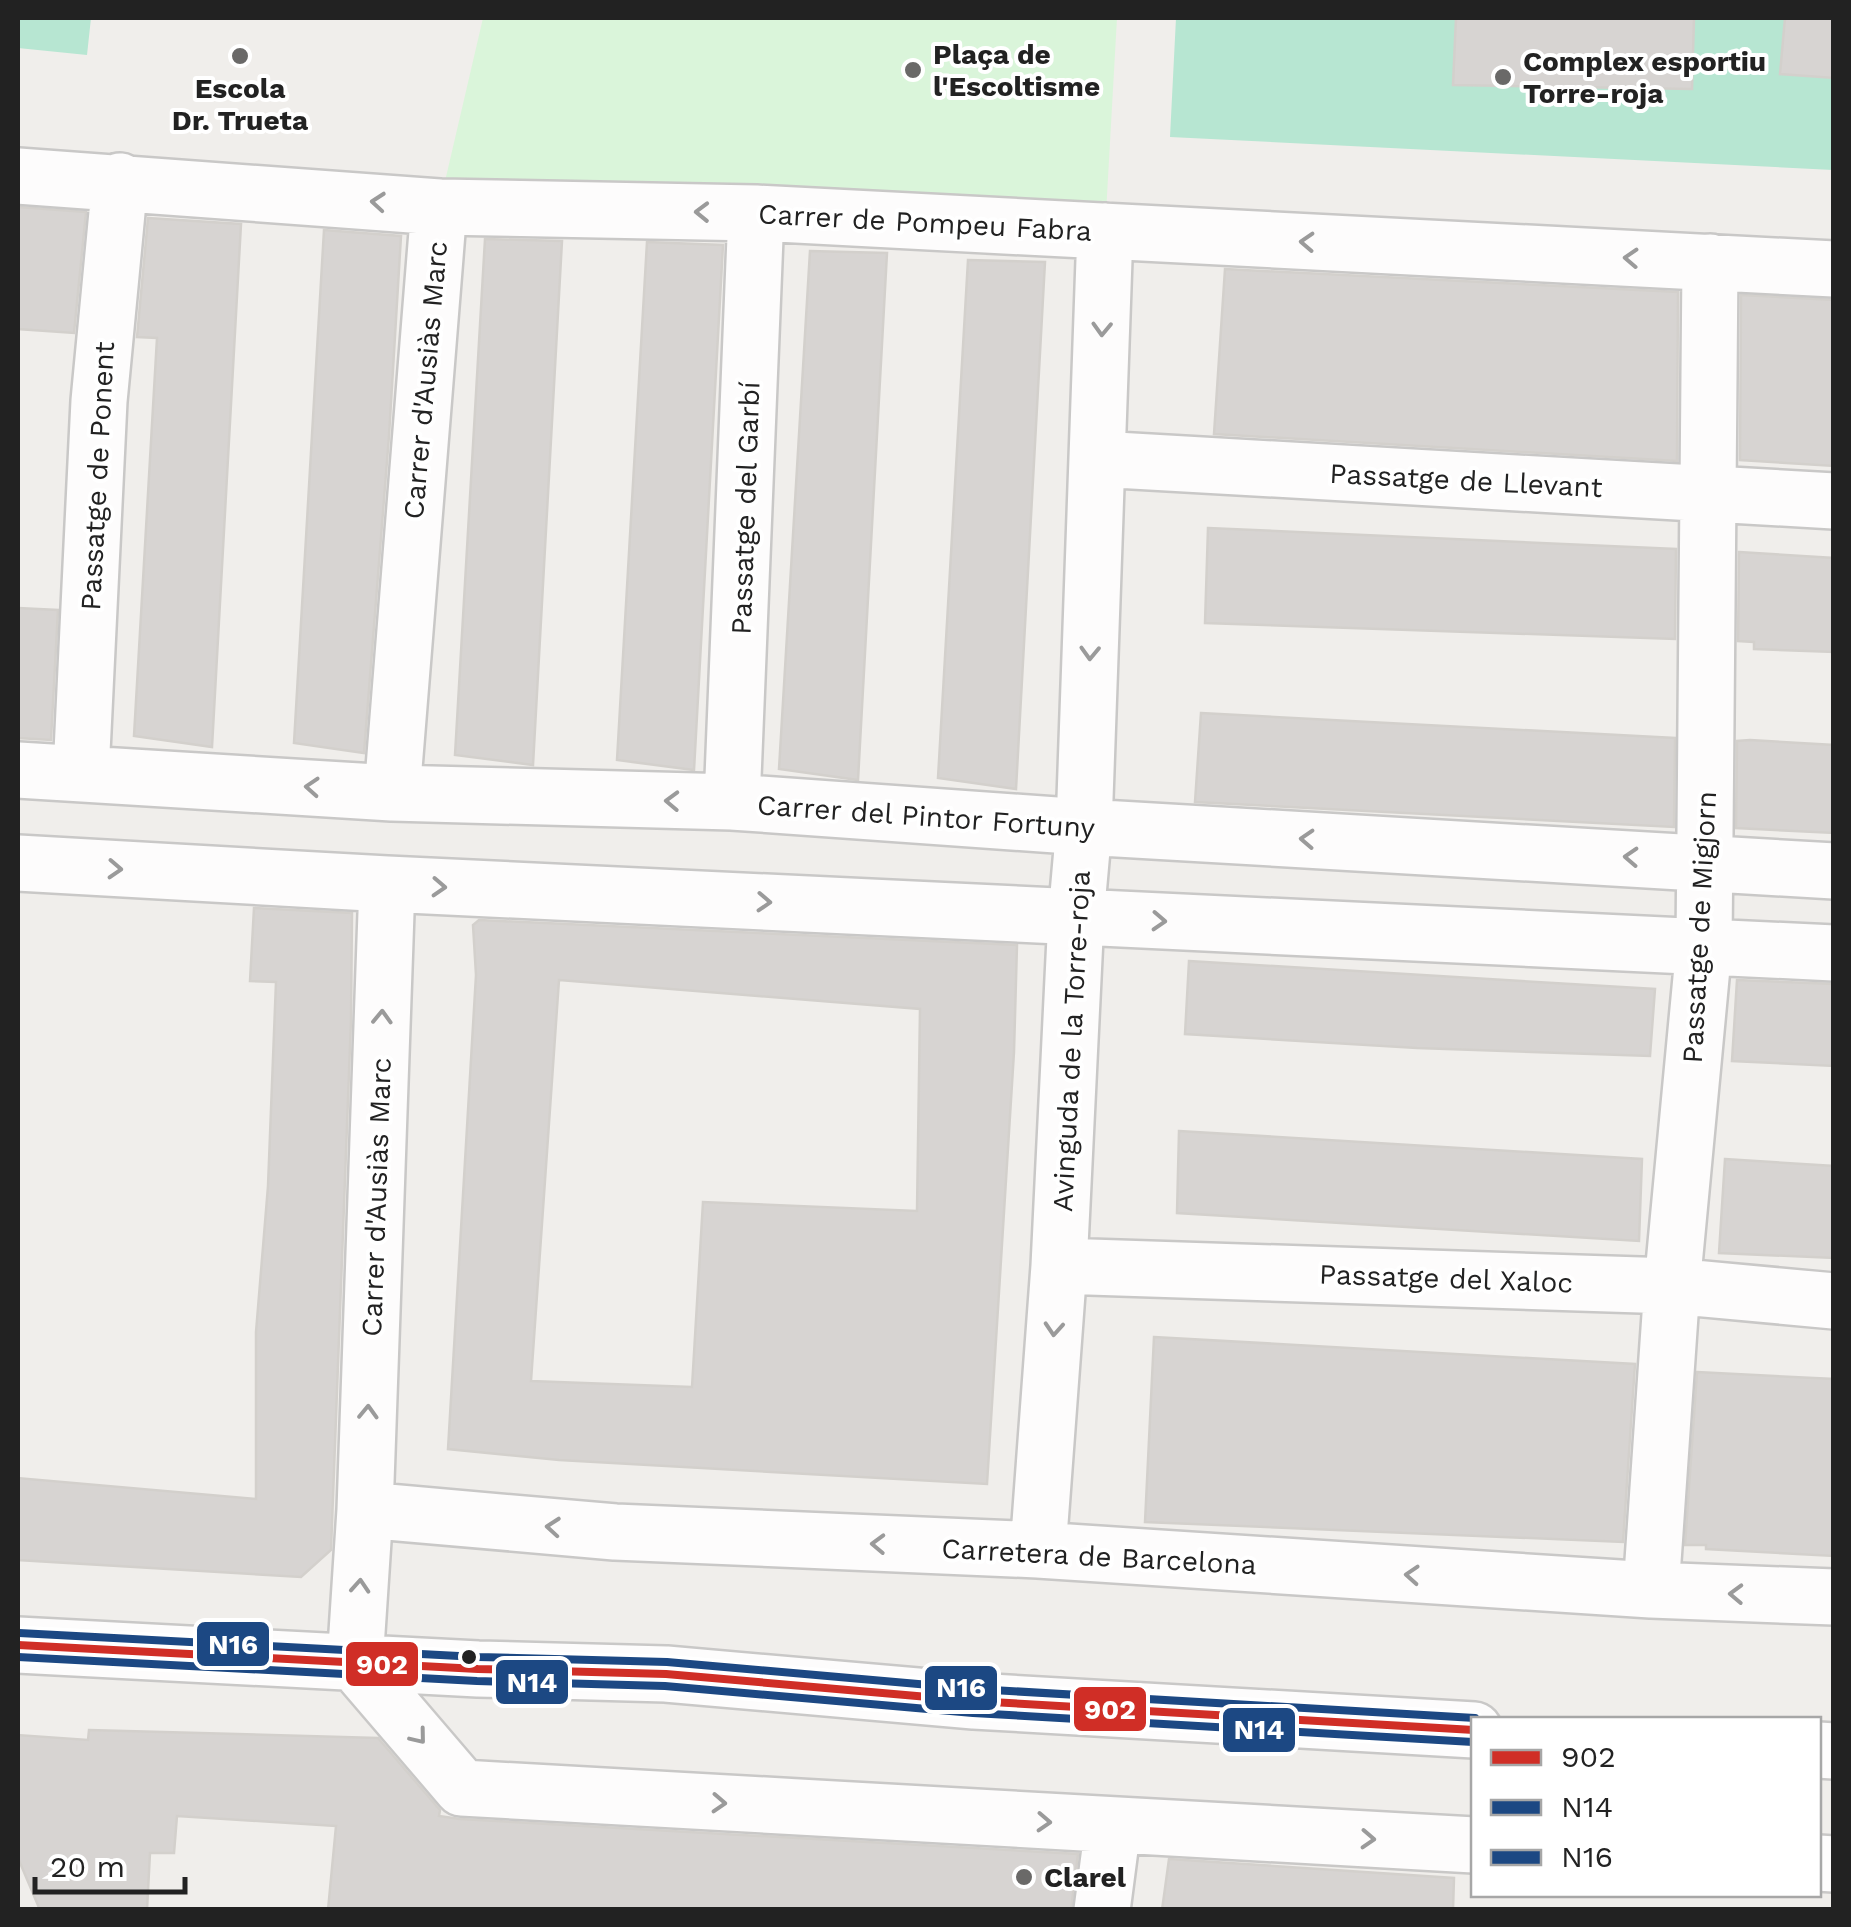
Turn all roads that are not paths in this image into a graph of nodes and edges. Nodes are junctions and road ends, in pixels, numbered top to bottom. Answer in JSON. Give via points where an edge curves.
{"nodes":[{"id":1,"x":18,"y":176,"type":"edge"},
{"id":2,"x":120,"y":181,"type":"junction"},
{"id":3,"x":439,"y":207,"type":"junction"},
{"id":4,"x":756,"y":213,"type":"junction"},
{"id":5,"x":1105,"y":231,"type":"junction"},
{"id":6,"x":1710,"y":262,"type":"junction"},
{"id":7,"x":1834,"y":269,"type":"edge"},
{"id":8,"x":1098,"y":458,"type":"junction"},
{"id":9,"x":1709,"y":494,"type":"junction"},
{"id":10,"x":1834,"y":501,"type":"edge"},
{"id":11,"x":18,"y":770,"type":"edge"},
{"id":12,"x":84,"y":772,"type":"junction"},
{"id":13,"x":392,"y":793,"type":"junction"},
{"id":14,"x":732,"y":802,"type":"junction"},
{"id":15,"x":1084,"y":827,"type":"junction"},
{"id":16,"x":1706,"y":861,"type":"junction"},
{"id":17,"x":18,"y":863,"type":"edge"},
{"id":18,"x":1834,"y":871,"type":"edge"},
{"id":19,"x":387,"y":884,"type":"junction"},
{"id":20,"x":1076,"y":917,"type":"junction"},
{"id":21,"x":1704,"y":946,"type":"junction"},
{"id":22,"x":1834,"y":953,"type":"edge"},
{"id":23,"x":1058,"y":1266,"type":"junction"},
{"id":24,"x":1672,"y":1286,"type":"junction"},
{"id":25,"x":1834,"y":1301,"type":"edge"},
{"id":26,"x":365,"y":1510,"type":"junction"},
{"id":27,"x":1038,"y":1550,"type":"junction"},
{"id":28,"x":1651,"y":1590,"type":"junction"},
{"id":29,"x":1834,"y":1597,"type":"edge"},
{"id":30,"x":18,"y":1646,"type":"edge"},
{"id":31,"x":355,"y":1663,"type":"junction"},
{"id":32,"x":1471,"y":1730,"type":"edge"},
{"id":33,"x":1471,"y":1845,"type":"edge"},
{"id":34,"x":1107,"y":1867,"type":"edge"}],
"edges":[{"from":1,"to":2,"type":"street","name":"Carrer de Pompeu Fabra"},
{"from":3,"to":2,"type":"street","name":"Carrer de Pompeu Fabra","one_way":true},
{"from":2,"to":12,"type":"street","name":"Passatge de Ponent","via":[[99,402]]},
{"from":4,"to":3,"type":"street","name":"Carrer de Pompeu Fabra","one_way":true},
{"from":3,"to":13,"type":"street","name":"Carrer d'Ausiàs Marc"},
{"from":4,"to":5,"type":"street","name":"Carrer de Pompeu Fabra"},
{"from":4,"to":14,"type":"street","name":"Passatge del Garbí"},
{"from":6,"to":5,"type":"street","name":"Carrer de Pompeu Fabra","one_way":true},
{"from":5,"to":8,"type":"street","name":"Avinguda de la Torre-roja","one_way":true},
{"from":6,"to":7,"type":"street","name":"Carrer de Pompeu Fabra"},
{"from":6,"to":9,"type":"street","name":"Passatge de Migjorn"},
{"from":8,"to":9,"type":"street","name":"Passatge de Llevant"},
{"from":8,"to":15,"type":"street","name":"Avinguda de la Torre-roja","one_way":true},
{"from":9,"to":10,"type":"street","name":"Passatge de Llevant"},
{"from":9,"to":16,"type":"street","name":"Passatge de Migjorn"},
{"from":11,"to":12,"type":"street","name":"Carrer del Pintor Fortuny"},
{"from":13,"to":12,"type":"street","name":"Carrer del Pintor Fortuny","one_way":true},
{"from":14,"to":13,"type":"street","name":"Carrer del Pintor Fortuny","one_way":true},
{"from":14,"to":15,"type":"street","name":"Carrer del Pintor Fortuny"},
{"from":16,"to":15,"type":"street","name":"Carrer del Pintor Fortuny","one_way":true},
{"from":15,"to":20,"type":"street","name":"Avinguda de la Torre-roja"},
{"from":16,"to":18,"type":"street","name":"Carrer del Pintor Fortuny"},
{"from":16,"to":21,"type":"street","name":"Passatge de Migjorn"},
{"from":17,"to":19,"type":"street","one_way":true},
{"from":19,"to":20,"type":"street","one_way":true},
{"from":26,"to":19,"type":"street","name":"Carrer d'Ausiàs Marc","one_way":true},
{"from":20,"to":21,"type":"street","one_way":true},
{"from":20,"to":23,"type":"street","name":"Avinguda de la Torre-roja"},
{"from":21,"to":22,"type":"street"},
{"from":21,"to":24,"type":"street","name":"Passatge de Migjorn"},
{"from":23,"to":24,"type":"street","name":"Passatge del Xaloc"},
{"from":23,"to":27,"type":"street","name":"Avinguda de la Torre-roja","one_way":true},
{"from":24,"to":25,"type":"street","name":"Passatge del Xaloc"},
{"from":24,"to":28,"type":"street","name":"Passatge de Migjorn"},
{"from":27,"to":26,"type":"street","name":"Carretera de Barcelona","one_way":true,"via":[[615,1532]]},
{"from":31,"to":26,"type":"street","name":"Carrer d'Ausiàs Marc","one_way":true},
{"from":28,"to":27,"type":"street","name":"Carretera de Barcelona","one_way":true},
{"from":29,"to":28,"type":"street","name":"Carretera de Barcelona","one_way":true},
{"from":30,"to":31,"type":"street"},
{"from":31,"to":32,"type":"street","via":[[666,1674],[974,1702]]},
{"from":31,"to":34,"type":"street","one_way":true,"via":[[462,1788]]},
{"from":34,"to":33,"type":"street","one_way":true}]}
